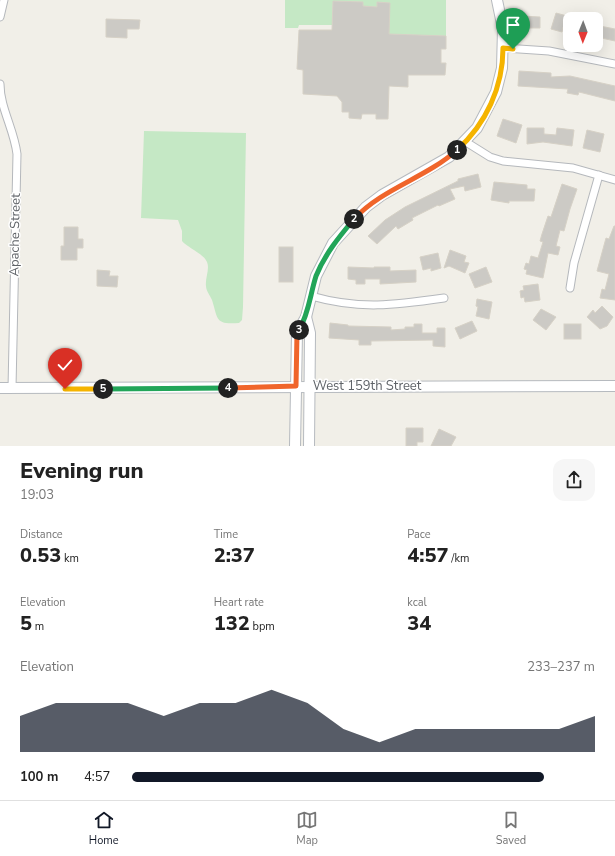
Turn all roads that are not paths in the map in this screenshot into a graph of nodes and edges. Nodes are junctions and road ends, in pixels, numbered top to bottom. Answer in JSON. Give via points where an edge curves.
{"nodes":[{"id":1,"x":4,"y":0,"type":"edge"},
{"id":2,"x":497,"y":0,"type":"edge"},
{"id":3,"x":0,"y":17,"type":"edge"},
{"id":4,"x":503,"y":48,"type":"junction"},
{"id":5,"x":615,"y":64,"type":"edge"},
{"id":6,"x":0,"y":84,"type":"edge"},
{"id":7,"x":466,"y":142,"type":"junction"},
{"id":8,"x":599,"y":175,"type":"junction"},
{"id":9,"x":615,"y":180,"type":"edge"},
{"id":10,"x":570,"y":288,"type":"dead end"},
{"id":11,"x":311,"y":296,"type":"junction"},
{"id":12,"x":444,"y":298,"type":"dead end"},
{"id":13,"x":306,"y":317,"type":"junction"},
{"id":14,"x":296,"y":386,"type":"junction"},
{"id":15,"x":310,"y":386,"type":"junction"},
{"id":16,"x":615,"y":386,"type":"edge"},
{"id":17,"x":0,"y":388,"type":"edge"},
{"id":18,"x":12,"y":388,"type":"junction"},
{"id":19,"x":295,"y":446,"type":"edge"},
{"id":20,"x":309,"y":446,"type":"edge"}],
"edges":[{"from":1,"to":3,"type":"street"},
{"from":2,"to":4,"type":"street","via":[[503,28]]},
{"from":4,"to":5,"type":"street","via":[[549,51]]},
{"from":4,"to":7,"type":"street","via":[[502,68],[496,92],[484,117]]},
{"from":6,"to":18,"type":"street","name":"Apache Street","via":[[2,101],[17,154]]},
{"from":7,"to":8,"type":"street","via":[[490,157],[503,161],[573,168]]},
{"from":7,"to":11,"type":"street","via":[[449,157],[382,195],[354,218],[330,250],[316,276]]},
{"from":8,"to":9,"type":"street"},
{"from":8,"to":10,"type":"street","via":[[574,262]]},
{"from":11,"to":12,"type":"street","via":[[367,306]]},
{"from":11,"to":13,"type":"street"},
{"from":13,"to":14,"type":"street","via":[[297,333]]},
{"from":13,"to":15,"type":"street","via":[[310,333]]},
{"from":14,"to":15,"type":"street","name":"West 159th Street"},
{"from":14,"to":18,"type":"street","name":"West 159th Street"},
{"from":14,"to":19,"type":"street"},
{"from":15,"to":16,"type":"street","name":"West 159th Street"},
{"from":15,"to":20,"type":"street"},
{"from":17,"to":18,"type":"street","name":"West 159th Street"}]}
